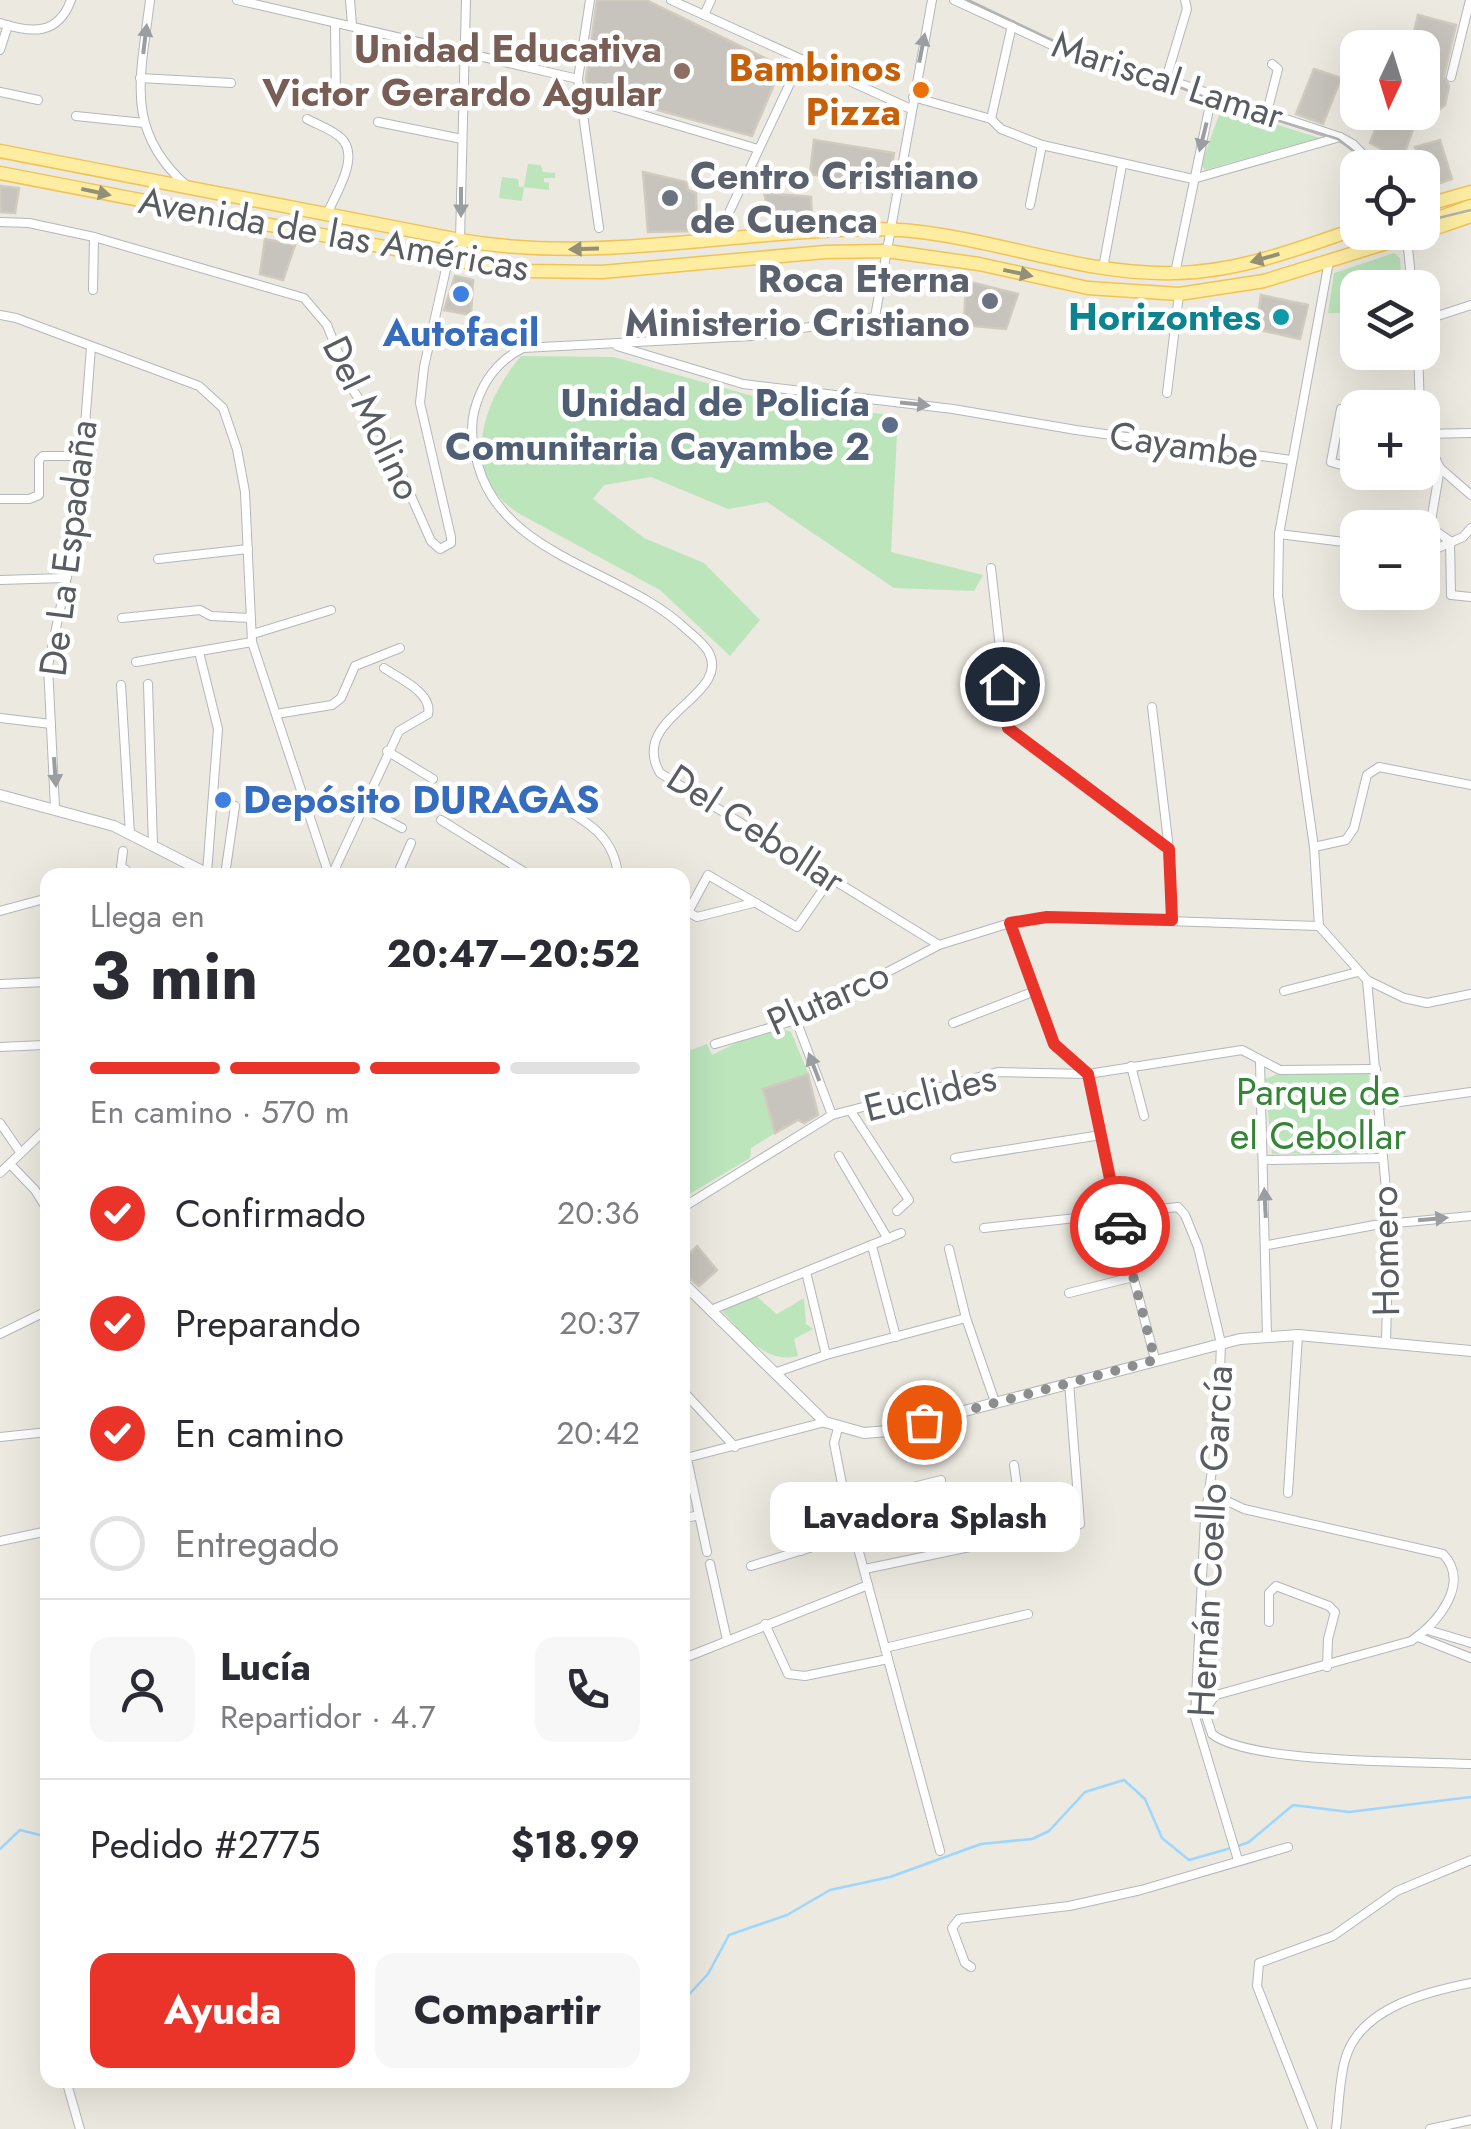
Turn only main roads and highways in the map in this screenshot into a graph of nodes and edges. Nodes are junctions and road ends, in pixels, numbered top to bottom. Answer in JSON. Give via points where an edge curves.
{"nodes":[{"id":1,"x":0,"y":151,"type":"edge"},
{"id":2,"x":0,"y":173,"type":"edge"},
{"id":3,"x":1467,"y":192,"type":"edge"},
{"id":4,"x":1440,"y":200,"type":"edge"},
{"id":5,"x":1471,"y":206,"type":"edge"},
{"id":6,"x":1471,"y":216,"type":"edge"},
{"id":7,"x":1440,"y":220,"type":"edge"},
{"id":8,"x":1440,"y":223,"type":"edge"},
{"id":9,"x":1340,"y":234,"type":"edge"},
{"id":10,"x":1363,"y":250,"type":"edge"}],
"edges":[{"from":9,"to":1,"type":"main road","name":"Avenida de las Américas","one_way":true,"via":[[1264,260],[1175,274],[1103,268],[890,230],[583,249],[460,240]]},
{"from":2,"to":10,"type":"main road","name":"Avenida de las Américas","one_way":true,"via":[[527,271],[602,272],[888,251],[1088,288],[1179,294],[1264,281]]},
{"from":3,"to":4,"type":"main road"},
{"from":5,"to":7,"type":"main road","name":"Avenida de las Américas"},
{"from":6,"to":8,"type":"main road","name":"Avenida de las Américas"}]}
